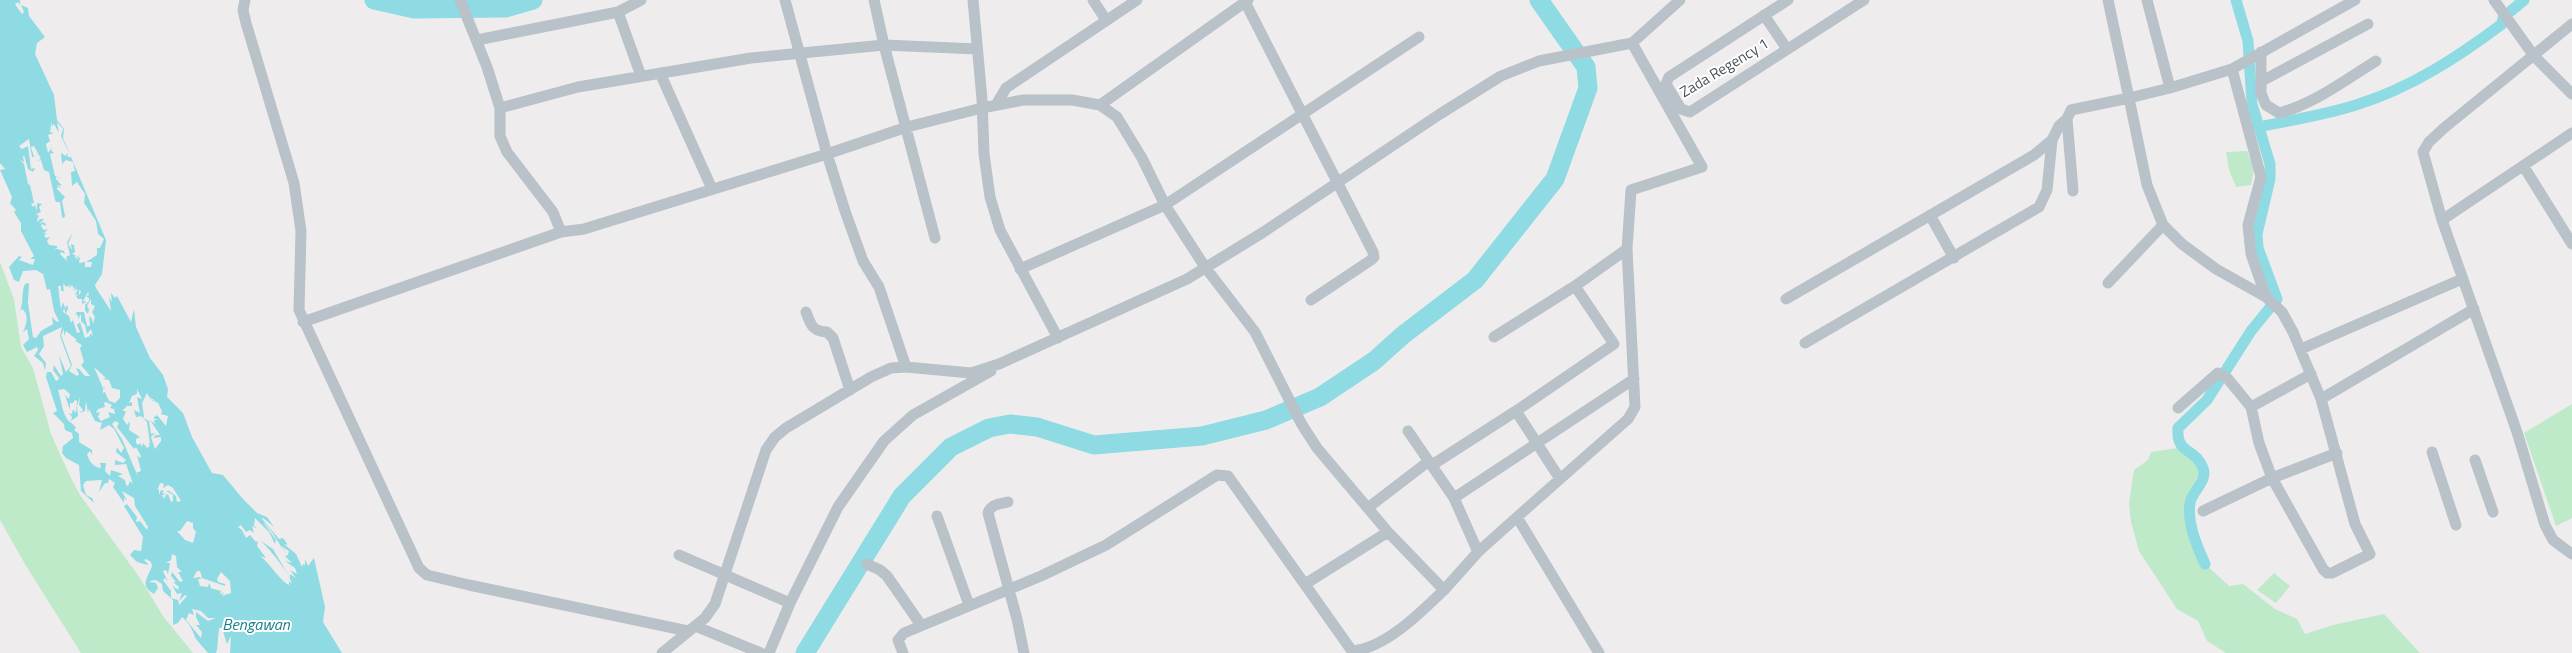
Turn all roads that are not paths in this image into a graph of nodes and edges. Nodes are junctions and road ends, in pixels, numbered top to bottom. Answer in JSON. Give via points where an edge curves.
{"nodes":[{"id":1,"x":245,"y":0,"type":"edge"},
{"id":2,"x":460,"y":0,"type":"edge"},
{"id":3,"x":641,"y":0,"type":"edge"},
{"id":4,"x":784,"y":0,"type":"edge"},
{"id":5,"x":874,"y":0,"type":"edge"},
{"id":6,"x":973,"y":0,"type":"edge"},
{"id":7,"x":1093,"y":0,"type":"edge"},
{"id":8,"x":1137,"y":0,"type":"edge"},
{"id":9,"x":1680,"y":0,"type":"edge"},
{"id":10,"x":1788,"y":0,"type":"edge"},
{"id":11,"x":1864,"y":0,"type":"edge"},
{"id":12,"x":2108,"y":0,"type":"edge"},
{"id":13,"x":2147,"y":0,"type":"edge"},
{"id":14,"x":2355,"y":0,"type":"edge"},
{"id":15,"x":1246,"y":1,"type":"edge"},
{"id":16,"x":2500,"y":2,"type":"edge"},
{"id":17,"x":618,"y":12,"type":"junction"},
{"id":18,"x":1764,"y":14,"type":"junction"},
{"id":19,"x":1106,"y":20,"type":"junction"},
{"id":20,"x":2368,"y":24,"type":"dead end"},
{"id":21,"x":2572,"y":24,"type":"edge"},
{"id":22,"x":1419,"y":37,"type":"dead end"},
{"id":23,"x":476,"y":40,"type":"junction"},
{"id":24,"x":1632,"y":42,"type":"junction"},
{"id":25,"x":884,"y":44,"type":"junction"},
{"id":26,"x":977,"y":49,"type":"junction"},
{"id":27,"x":1787,"y":49,"type":"junction"},
{"id":28,"x":800,"y":55,"type":"junction"},
{"id":29,"x":2257,"y":55,"type":"junction"},
{"id":30,"x":2534,"y":56,"type":"junction"},
{"id":31,"x":2376,"y":61,"type":"dead end"},
{"id":32,"x":2236,"y":67,"type":"junction"},
{"id":33,"x":660,"y":73,"type":"junction"},
{"id":34,"x":641,"y":76,"type":"junction"},
{"id":35,"x":2262,"y":81,"type":"junction"},
{"id":36,"x":2170,"y":88,"type":"junction"},
{"id":37,"x":2572,"y":94,"type":"edge"},
{"id":38,"x":2129,"y":98,"type":"junction"},
{"id":39,"x":996,"y":105,"type":"junction"},
{"id":40,"x":1100,"y":105,"type":"junction"},
{"id":41,"x":500,"y":108,"type":"junction"},
{"id":42,"x":982,"y":108,"type":"junction"},
{"id":43,"x":1304,"y":115,"type":"junction"},
{"id":44,"x":2066,"y":119,"type":"junction"},
{"id":45,"x":907,"y":127,"type":"junction"},
{"id":46,"x":2572,"y":133,"type":"edge"},
{"id":47,"x":2052,"y":140,"type":"junction"},
{"id":48,"x":827,"y":154,"type":"junction"},
{"id":49,"x":2524,"y":167,"type":"junction"},
{"id":50,"x":1338,"y":184,"type":"junction"},
{"id":51,"x":712,"y":189,"type":"junction"},
{"id":52,"x":2072,"y":192,"type":"dead end"},
{"id":53,"x":1165,"y":205,"type":"junction"},
{"id":54,"x":1930,"y":215,"type":"junction"},
{"id":55,"x":2442,"y":220,"type":"junction"},
{"id":56,"x":2163,"y":225,"type":"junction"},
{"id":57,"x":561,"y":232,"type":"junction"},
{"id":58,"x":935,"y":238,"type":"dead end"},
{"id":59,"x":2572,"y":244,"type":"edge"},
{"id":60,"x":1627,"y":249,"type":"junction"},
{"id":61,"x":1954,"y":258,"type":"junction"},
{"id":62,"x":1205,"y":267,"type":"junction"},
{"id":63,"x":1020,"y":269,"type":"junction"},
{"id":64,"x":2462,"y":279,"type":"junction"},
{"id":65,"x":2108,"y":282,"type":"dead end"},
{"id":66,"x":1575,"y":286,"type":"junction"},
{"id":67,"x":1786,"y":299,"type":"dead end"},
{"id":68,"x":1311,"y":300,"type":"dead end"},
{"id":69,"x":2270,"y":301,"type":"junction"},
{"id":70,"x":2474,"y":309,"type":"junction"},
{"id":71,"x":806,"y":312,"type":"dead end"},
{"id":72,"x":303,"y":322,"type":"junction"},
{"id":73,"x":1632,"y":335,"type":"junction"},
{"id":74,"x":1058,"y":338,"type":"junction"},
{"id":75,"x":1494,"y":338,"type":"dead end"},
{"id":76,"x":1805,"y":343,"type":"dead end"},
{"id":77,"x":1614,"y":344,"type":"junction"},
{"id":78,"x":2301,"y":349,"type":"junction"},
{"id":79,"x":999,"y":364,"type":"junction"},
{"id":80,"x":906,"y":367,"type":"junction"},
{"id":81,"x":2312,"y":374,"type":"junction"},
{"id":82,"x":1634,"y":379,"type":"junction"},
{"id":83,"x":850,"y":390,"type":"junction"},
{"id":84,"x":2321,"y":399,"type":"junction"},
{"id":85,"x":2251,"y":407,"type":"junction"},
{"id":86,"x":2178,"y":408,"type":"dead end"},
{"id":87,"x":1516,"y":411,"type":"junction"},
{"id":88,"x":1408,"y":431,"type":"dead end"},
{"id":89,"x":1537,"y":443,"type":"junction"},
{"id":90,"x":2432,"y":452,"type":"dead end"},
{"id":91,"x":2337,"y":453,"type":"junction"},
{"id":92,"x":2476,"y":460,"type":"dead end"},
{"id":93,"x":1431,"y":463,"type":"junction"},
{"id":94,"x":2272,"y":478,"type":"junction"},
{"id":95,"x":1560,"y":479,"type":"junction"},
{"id":96,"x":1454,"y":498,"type":"junction"},
{"id":97,"x":1008,"y":502,"type":"dead end"},
{"id":98,"x":1369,"y":507,"type":"junction"},
{"id":99,"x":2202,"y":511,"type":"dead end"},
{"id":100,"x":2493,"y":512,"type":"dead end"},
{"id":101,"x":938,"y":516,"type":"dead end"},
{"id":102,"x":1517,"y":517,"type":"junction"},
{"id":103,"x":2456,"y":525,"type":"dead end"},
{"id":104,"x":1388,"y":532,"type":"junction"},
{"id":105,"x":1478,"y":552,"type":"junction"},
{"id":106,"x":2572,"y":554,"type":"edge"},
{"id":107,"x":679,"y":555,"type":"dead end"},
{"id":108,"x":867,"y":564,"type":"dead end"},
{"id":109,"x":726,"y":578,"type":"junction"},
{"id":110,"x":1305,"y":584,"type":"junction"},
{"id":111,"x":1008,"y":589,"type":"junction"},
{"id":112,"x":1444,"y":590,"type":"junction"},
{"id":113,"x":790,"y":603,"type":"junction"},
{"id":114,"x":969,"y":605,"type":"junction"},
{"id":115,"x":921,"y":625,"type":"junction"},
{"id":116,"x":691,"y":629,"type":"junction"},
{"id":117,"x":662,"y":653,"type":"edge"},
{"id":118,"x":761,"y":653,"type":"edge"},
{"id":119,"x":768,"y":653,"type":"edge"},
{"id":120,"x":903,"y":653,"type":"edge"},
{"id":121,"x":1024,"y":653,"type":"edge"},
{"id":122,"x":1600,"y":653,"type":"edge"}],
"edges":[{"from":1,"to":72,"type":"street","via":[[246,23],[294,183],[301,230],[298,297]]},
{"from":2,"to":23,"type":"street"},
{"from":3,"to":17,"type":"street"},
{"from":4,"to":28,"type":"street"},
{"from":5,"to":25,"type":"street"},
{"from":6,"to":26,"type":"street"},
{"from":7,"to":19,"type":"street"},
{"from":8,"to":19,"type":"street"},
{"from":9,"to":24,"type":"street"},
{"from":10,"to":18,"type":"street","name":"Zada Regency 1"},
{"from":11,"to":27,"type":"street","name":"Zada Regency 1"},
{"from":12,"to":38,"type":"street"},
{"from":13,"to":36,"type":"street"},
{"from":14,"to":29,"type":"street"},
{"from":15,"to":40,"type":"street"},
{"from":15,"to":43,"type":"street"},
{"from":16,"to":30,"type":"street"},
{"from":17,"to":23,"type":"street"},
{"from":17,"to":34,"type":"street"},
{"from":18,"to":27,"type":"street","name":"Zada Regency 1"},
{"from":18,"to":27,"type":"street","name":"Zada Regency 1","via":[[1668,77],[1666,84],[1681,109],[1690,112]]},
{"from":19,"to":39,"type":"street","via":[[1006,88]]},
{"from":20,"to":35,"type":"street"},
{"from":21,"to":30,"type":"street"},
{"from":22,"to":43,"type":"street"},
{"from":23,"to":41,"type":"street"},
{"from":24,"to":50,"type":"street","via":[[1539,61],[1500,76]]},
{"from":24,"to":60,"type":"street","via":[[1702,167],[1631,190]]},
{"from":25,"to":26,"type":"street"},
{"from":25,"to":28,"type":"street"},
{"from":25,"to":45,"type":"street"},
{"from":26,"to":42,"type":"street"},
{"from":28,"to":33,"type":"street","via":[[751,58]]},
{"from":28,"to":48,"type":"street"},
{"from":29,"to":32,"type":"street"},
{"from":29,"to":35,"type":"street"},
{"from":30,"to":37,"type":"street"},
{"from":30,"to":55,"type":"street","via":[[2425,146],[2423,159]]},
{"from":31,"to":35,"type":"street","via":[[2294,109],[2279,112],[2266,105],[2261,93]]},
{"from":32,"to":36,"type":"street"},
{"from":32,"to":69,"type":"street","via":[[2261,177],[2248,225],[2251,254]]},
{"from":33,"to":34,"type":"street"},
{"from":33,"to":51,"type":"street"},
{"from":34,"to":41,"type":"street","via":[[578,87]]},
{"from":36,"to":38,"type":"street"},
{"from":38,"to":44,"type":"street","via":[[2071,110]]},
{"from":38,"to":56,"type":"street","via":[[2147,185]]},
{"from":39,"to":40,"type":"street","via":[[1023,100],[1072,100]]},
{"from":39,"to":42,"type":"street"},
{"from":40,"to":53,"type":"street","via":[[1117,117]]},
{"from":41,"to":57,"type":"street","via":[[500,136],[507,152],[553,212]]},
{"from":42,"to":45,"type":"street"},
{"from":42,"to":63,"type":"street","via":[[990,198],[1000,230]]},
{"from":43,"to":50,"type":"street"},
{"from":43,"to":53,"type":"street"},
{"from":44,"to":47,"type":"street"},
{"from":44,"to":52,"type":"street"},
{"from":45,"to":48,"type":"street"},
{"from":45,"to":58,"type":"street"},
{"from":46,"to":49,"type":"street"},
{"from":47,"to":54,"type":"street","via":[[2034,155]]},
{"from":47,"to":61,"type":"street","via":[[2047,190],[2039,207]]},
{"from":48,"to":51,"type":"street"},
{"from":48,"to":80,"type":"street","via":[[863,261],[879,287]]},
{"from":49,"to":55,"type":"street"},
{"from":49,"to":59,"type":"street"},
{"from":50,"to":62,"type":"street"},
{"from":50,"to":68,"type":"street","via":[[1374,256]]},
{"from":51,"to":57,"type":"street"},
{"from":53,"to":62,"type":"street"},
{"from":53,"to":63,"type":"street"},
{"from":54,"to":61,"type":"street"},
{"from":54,"to":67,"type":"street"},
{"from":55,"to":64,"type":"street"},
{"from":56,"to":65,"type":"street"},
{"from":56,"to":69,"type":"street","via":[[2216,269]]},
{"from":57,"to":72,"type":"street"},
{"from":60,"to":66,"type":"street"},
{"from":60,"to":73,"type":"street"},
{"from":61,"to":76,"type":"street"},
{"from":62,"to":74,"type":"street","via":[[1166,290]]},
{"from":62,"to":98,"type":"street","via":[[1255,332],[1317,448]]},
{"from":63,"to":74,"type":"street"},
{"from":64,"to":70,"type":"street"},
{"from":64,"to":78,"type":"street"},
{"from":66,"to":75,"type":"street"},
{"from":66,"to":77,"type":"street"},
{"from":69,"to":78,"type":"street","via":[[2287,322]]},
{"from":70,"to":84,"type":"street"},
{"from":70,"to":106,"type":"street","via":[[2545,525],[2553,540]]},
{"from":71,"to":83,"type":"street","via":[[812,328],[827,332],[833,338]]},
{"from":72,"to":116,"type":"street","via":[[423,572],[469,585]]},
{"from":73,"to":77,"type":"street"},
{"from":73,"to":82,"type":"street"},
{"from":74,"to":79,"type":"street"},
{"from":77,"to":87,"type":"street"},
{"from":78,"to":81,"type":"street"},
{"from":79,"to":80,"type":"street","via":[[971,373]]},
{"from":79,"to":113,"type":"street","via":[[914,415],[884,441],[838,507]]},
{"from":80,"to":83,"type":"street","via":[[891,368]]},
{"from":81,"to":84,"type":"street"},
{"from":81,"to":85,"type":"street"},
{"from":82,"to":89,"type":"street"},
{"from":82,"to":95,"type":"street","via":[[1635,408],[1628,419]]},
{"from":83,"to":109,"type":"street","via":[[786,428],[766,450]]},
{"from":84,"to":91,"type":"street"},
{"from":85,"to":86,"type":"street","via":[[2218,373]]},
{"from":85,"to":94,"type":"street","via":[[2259,443]]},
{"from":87,"to":89,"type":"street"},
{"from":87,"to":93,"type":"street"},
{"from":88,"to":93,"type":"street"},
{"from":89,"to":95,"type":"street"},
{"from":89,"to":96,"type":"street"},
{"from":90,"to":103,"type":"street"},
{"from":91,"to":94,"type":"street"},
{"from":91,"to":94,"type":"street","via":[[2355,524],[2370,554],[2332,573],[2323,569]]},
{"from":92,"to":100,"type":"street"},
{"from":93,"to":96,"type":"street"},
{"from":93,"to":98,"type":"street"},
{"from":94,"to":99,"type":"street"},
{"from":95,"to":102,"type":"street"},
{"from":96,"to":105,"type":"street"},
{"from":97,"to":111,"type":"street","via":[[995,505],[988,513]]},
{"from":98,"to":104,"type":"street"},
{"from":101,"to":114,"type":"street"},
{"from":102,"to":105,"type":"street"},
{"from":102,"to":122,"type":"street"},
{"from":104,"to":110,"type":"street"},
{"from":104,"to":112,"type":"street"},
{"from":105,"to":112,"type":"street"},
{"from":107,"to":109,"type":"street"},
{"from":108,"to":115,"type":"street","via":[[887,576]]},
{"from":109,"to":113,"type":"street"},
{"from":109,"to":116,"type":"street","via":[[716,604]]},
{"from":110,"to":111,"type":"street","via":[[1228,476],[1222,474],[1106,545]]},
{"from":110,"to":112,"type":"street","via":[[1352,651],[1375,644],[1413,620]]},
{"from":111,"to":114,"type":"street"},
{"from":111,"to":121,"type":"street"},
{"from":113,"to":119,"type":"street"},
{"from":114,"to":115,"type":"street"},
{"from":115,"to":120,"type":"street","via":[[901,635],[898,644]]},
{"from":116,"to":117,"type":"street"},
{"from":116,"to":118,"type":"street"}]}
